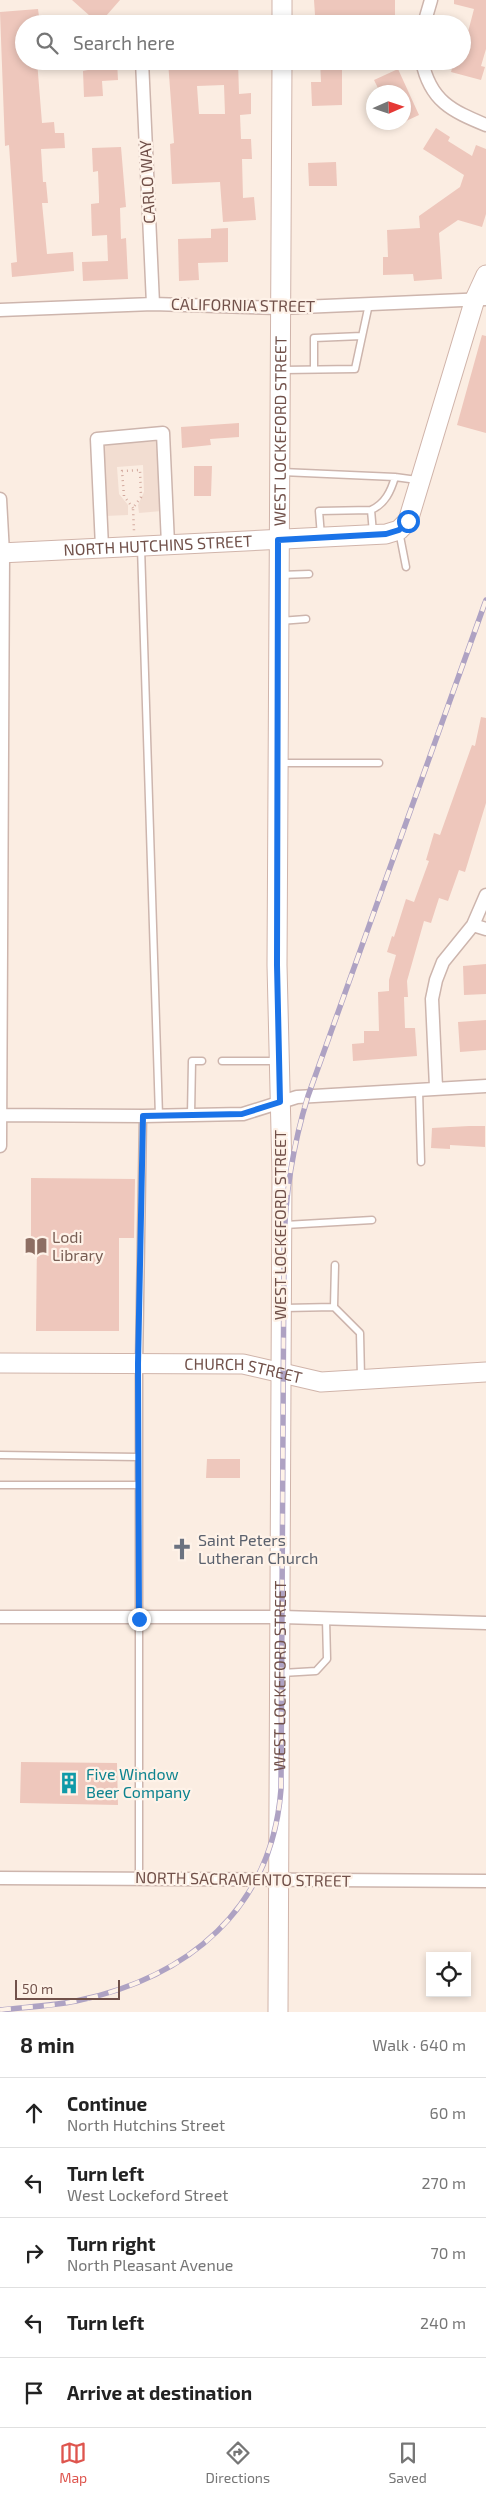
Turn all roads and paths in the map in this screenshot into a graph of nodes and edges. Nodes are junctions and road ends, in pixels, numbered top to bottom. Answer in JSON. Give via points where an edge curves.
{"nodes":[{"id":1,"x":282,"y":0,"type":"edge"},
{"id":2,"x":431,"y":0,"type":"edge"},
{"id":3,"x":282,"y":15,"type":"edge"},
{"id":4,"x":427,"y":15,"type":"edge"},
{"id":5,"x":142,"y":70,"type":"edge"},
{"id":6,"x":282,"y":70,"type":"edge"},
{"id":7,"x":424,"y":70,"type":"edge"},
{"id":8,"x":486,"y":126,"type":"edge"},
{"id":9,"x":486,"y":275,"type":"edge"},
{"id":10,"x":481,"y":299,"type":"edge"},
{"id":11,"x":153,"y":304,"type":"junction"},
{"id":12,"x":369,"y":304,"type":"junction"},
{"id":13,"x":279,"y":308,"type":"junction"},
{"id":14,"x":0,"y":310,"type":"edge"},
{"id":15,"x":362,"y":336,"type":"junction"},
{"id":16,"x":314,"y":369,"type":"junction"},
{"id":17,"x":279,"y":370,"type":"junction"},
{"id":18,"x":279,"y":472,"type":"junction"},
{"id":19,"x":395,"y":477,"type":"junction"},
{"id":20,"x":420,"y":480,"type":"junction"},
{"id":21,"x":0,"y":499,"type":"edge"},
{"id":22,"x":133,"y":508,"type":"junction"},
{"id":23,"x":371,"y":510,"type":"junction"},
{"id":24,"x":399,"y":530,"type":"junction"},
{"id":25,"x":373,"y":535,"type":"junction"},
{"id":26,"x":321,"y":538,"type":"junction"},
{"id":27,"x":278,"y":540,"type":"junction"},
{"id":28,"x":168,"y":544,"type":"junction"},
{"id":29,"x":138,"y":545,"type":"junction"},
{"id":30,"x":102,"y":547,"type":"junction"},
{"id":31,"x":1,"y":553,"type":"edge"},
{"id":32,"x":406,"y":567,"type":"dead end"},
{"id":33,"x":309,"y":574,"type":"dead end"},
{"id":34,"x":279,"y":575,"type":"junction"},
{"id":35,"x":306,"y":619,"type":"dead end"},
{"id":36,"x":279,"y":621,"type":"junction"},
{"id":37,"x":278,"y":762,"type":"junction"},
{"id":38,"x":379,"y":763,"type":"dead end"},
{"id":39,"x":2,"y":883,"type":"edge"},
{"id":40,"x":486,"y":895,"type":"edge"},
{"id":41,"x":473,"y":925,"type":"junction"},
{"id":42,"x":486,"y":928,"type":"edge"},
{"id":43,"x":202,"y":1061,"type":"dead end"},
{"id":44,"x":222,"y":1061,"type":"dead end"},
{"id":45,"x":279,"y":1061,"type":"junction"},
{"id":46,"x":486,"y":1086,"type":"edge"},
{"id":47,"x":436,"y":1087,"type":"junction"},
{"id":48,"x":419,"y":1088,"type":"junction"},
{"id":49,"x":280,"y":1102,"type":"junction"},
{"id":50,"x":0,"y":1114,"type":"edge"},
{"id":51,"x":191,"y":1115,"type":"junction"},
{"id":52,"x":143,"y":1116,"type":"junction"},
{"id":53,"x":159,"y":1116,"type":"junction"},
{"id":54,"x":0,"y":1146,"type":"edge"},
{"id":55,"x":421,"y":1162,"type":"dead end"},
{"id":56,"x":372,"y":1220,"type":"dead end"},
{"id":57,"x":281,"y":1226,"type":"junction"},
{"id":58,"x":335,"y":1265,"type":"dead end"},
{"id":59,"x":334,"y":1307,"type":"junction"},
{"id":60,"x":280,"y":1308,"type":"junction"},
{"id":61,"x":0,"y":1363,"type":"edge"},
{"id":62,"x":138,"y":1364,"type":"junction"},
{"id":63,"x":486,"y":1372,"type":"edge"},
{"id":64,"x":279,"y":1373,"type":"junction"},
{"id":65,"x":361,"y":1380,"type":"junction"},
{"id":66,"x":0,"y":1456,"type":"edge"},
{"id":67,"x":138,"y":1457,"type":"junction"},
{"id":68,"x":0,"y":1485,"type":"edge"},
{"id":69,"x":138,"y":1485,"type":"junction"},
{"id":70,"x":0,"y":1617,"type":"edge"},
{"id":71,"x":278,"y":1618,"type":"junction"},
{"id":72,"x":139,"y":1619,"type":"junction"},
{"id":73,"x":326,"y":1619,"type":"junction"},
{"id":74,"x":486,"y":1623,"type":"edge"},
{"id":75,"x":278,"y":1673,"type":"junction"},
{"id":76,"x":139,"y":1877,"type":"junction"},
{"id":77,"x":0,"y":1878,"type":"edge"},
{"id":78,"x":278,"y":1879,"type":"junction"},
{"id":79,"x":486,"y":1881,"type":"edge"},
{"id":80,"x":278,"y":2012,"type":"edge"}],
"edges":[{"from":1,"to":3,"type":"street"},
{"from":2,"to":4,"type":"street"},
{"from":5,"to":11,"type":"street","name":"CARLO WAY"},
{"from":6,"to":13,"type":"street","name":"WEST LOCKEFORD STREET"},
{"from":7,"to":8,"type":"street","via":[[428,84],[450,110]]},
{"from":9,"to":10,"type":"street"},
{"from":10,"to":12,"type":"street","name":"CALIFORNIA STREET"},
{"from":10,"to":20,"type":"street"},
{"from":11,"to":13,"type":"street","name":"CALIFORNIA STREET"},
{"from":11,"to":14,"type":"street","name":"CALIFORNIA STREET"},
{"from":12,"to":13,"type":"street","name":"CALIFORNIA STREET"},
{"from":12,"to":15,"type":"lane"},
{"from":13,"to":17,"type":"street","name":"WEST LOCKEFORD STREET"},
{"from":15,"to":16,"type":"lane","via":[[355,368]]},
{"from":15,"to":16,"type":"lane","via":[[314,338]]},
{"from":16,"to":17,"type":"lane"},
{"from":17,"to":18,"type":"street","name":"WEST LOCKEFORD STREET"},
{"from":18,"to":19,"type":"lane"},
{"from":18,"to":27,"type":"street","name":"WEST LOCKEFORD STREET"},
{"from":19,"to":20,"type":"lane"},
{"from":19,"to":23,"type":"lane","via":[[390,493]]},
{"from":20,"to":24,"type":"street","via":[[408,521]]},
{"from":21,"to":31,"type":"street"},
{"from":22,"to":22,"type":"path","via":[[141,497],[140,470],[122,471],[124,496]]},
{"from":22,"to":29,"type":"path"},
{"from":23,"to":25,"type":"lane"},
{"from":23,"to":26,"type":"lane","via":[[319,511]]},
{"from":24,"to":25,"type":"street","name":"NORTH HUTCHINS STREET"},
{"from":24,"to":32,"type":"lane"},
{"from":25,"to":26,"type":"street","name":"NORTH HUTCHINS STREET"},
{"from":26,"to":27,"type":"street","name":"NORTH HUTCHINS STREET"},
{"from":27,"to":28,"type":"street","name":"NORTH HUTCHINS STREET"},
{"from":27,"to":34,"type":"street","name":"WEST LOCKEFORD STREET"},
{"from":28,"to":29,"type":"street","name":"NORTH HUTCHINS STREET"},
{"from":28,"to":30,"type":"street","via":[[162,433],[97,439]]},
{"from":29,"to":30,"type":"street","name":"NORTH HUTCHINS STREET"},
{"from":29,"to":53,"type":"lane"},
{"from":30,"to":31,"type":"street","name":"NORTH HUTCHINS STREET"},
{"from":31,"to":39,"type":"street"},
{"from":33,"to":34,"type":"lane"},
{"from":34,"to":36,"type":"street","name":"WEST LOCKEFORD STREET"},
{"from":35,"to":36,"type":"lane"},
{"from":36,"to":37,"type":"street","name":"WEST LOCKEFORD STREET"},
{"from":37,"to":38,"type":"lane"},
{"from":37,"to":45,"type":"street","name":"WEST LOCKEFORD STREET"},
{"from":39,"to":50,"type":"street"},
{"from":40,"to":41,"type":"street"},
{"from":41,"to":42,"type":"street"},
{"from":41,"to":47,"type":"street","via":[[443,962],[434,989]]},
{"from":43,"to":51,"type":"lane","via":[[192,1061]]},
{"from":44,"to":45,"type":"lane"},
{"from":45,"to":49,"type":"street","name":"WEST LOCKEFORD STREET"},
{"from":46,"to":47,"type":"street"},
{"from":47,"to":48,"type":"street"},
{"from":48,"to":49,"type":"street","via":[[297,1097]]},
{"from":48,"to":55,"type":"lane"},
{"from":49,"to":51,"type":"street","via":[[242,1114]]},
{"from":49,"to":57,"type":"street","name":"WEST LOCKEFORD STREET"},
{"from":50,"to":52,"type":"street"},
{"from":50,"to":54,"type":"street"},
{"from":51,"to":53,"type":"street"},
{"from":52,"to":53,"type":"street"},
{"from":52,"to":62,"type":"lane"},
{"from":56,"to":57,"type":"lane"},
{"from":57,"to":60,"type":"street","name":"WEST LOCKEFORD STREET"},
{"from":58,"to":59,"type":"lane"},
{"from":59,"to":60,"type":"lane"},
{"from":59,"to":65,"type":"lane","via":[[360,1333]]},
{"from":60,"to":64,"type":"street","name":"WEST LOCKEFORD STREET"},
{"from":61,"to":62,"type":"street","name":"CHURCH STREET"},
{"from":62,"to":64,"type":"street","name":"CHURCH STREET","via":[[243,1364]]},
{"from":62,"to":67,"type":"lane"},
{"from":63,"to":65,"type":"street","name":"CHURCH STREET"},
{"from":64,"to":65,"type":"street","name":"CHURCH STREET","via":[[312,1381]]},
{"from":64,"to":71,"type":"street","name":"WEST LOCKEFORD STREET"},
{"from":66,"to":67,"type":"lane"},
{"from":67,"to":69,"type":"lane"},
{"from":68,"to":69,"type":"lane"},
{"from":69,"to":72,"type":"lane"},
{"from":70,"to":72,"type":"street"},
{"from":71,"to":72,"type":"street"},
{"from":71,"to":73,"type":"street"},
{"from":71,"to":75,"type":"street","name":"WEST LOCKEFORD STREET"},
{"from":72,"to":76,"type":"lane"},
{"from":73,"to":74,"type":"street"},
{"from":73,"to":75,"type":"lane","via":[[327,1659],[316,1671]]},
{"from":75,"to":78,"type":"street","name":"WEST LOCKEFORD STREET"},
{"from":76,"to":77,"type":"street","name":"NORTH SACRAMENTO STREET"},
{"from":76,"to":78,"type":"street","name":"NORTH SACRAMENTO STREET"},
{"from":78,"to":79,"type":"street","name":"NORTH SACRAMENTO STREET"},
{"from":78,"to":80,"type":"street","name":"WEST LOCKEFORD STREET"}]}
